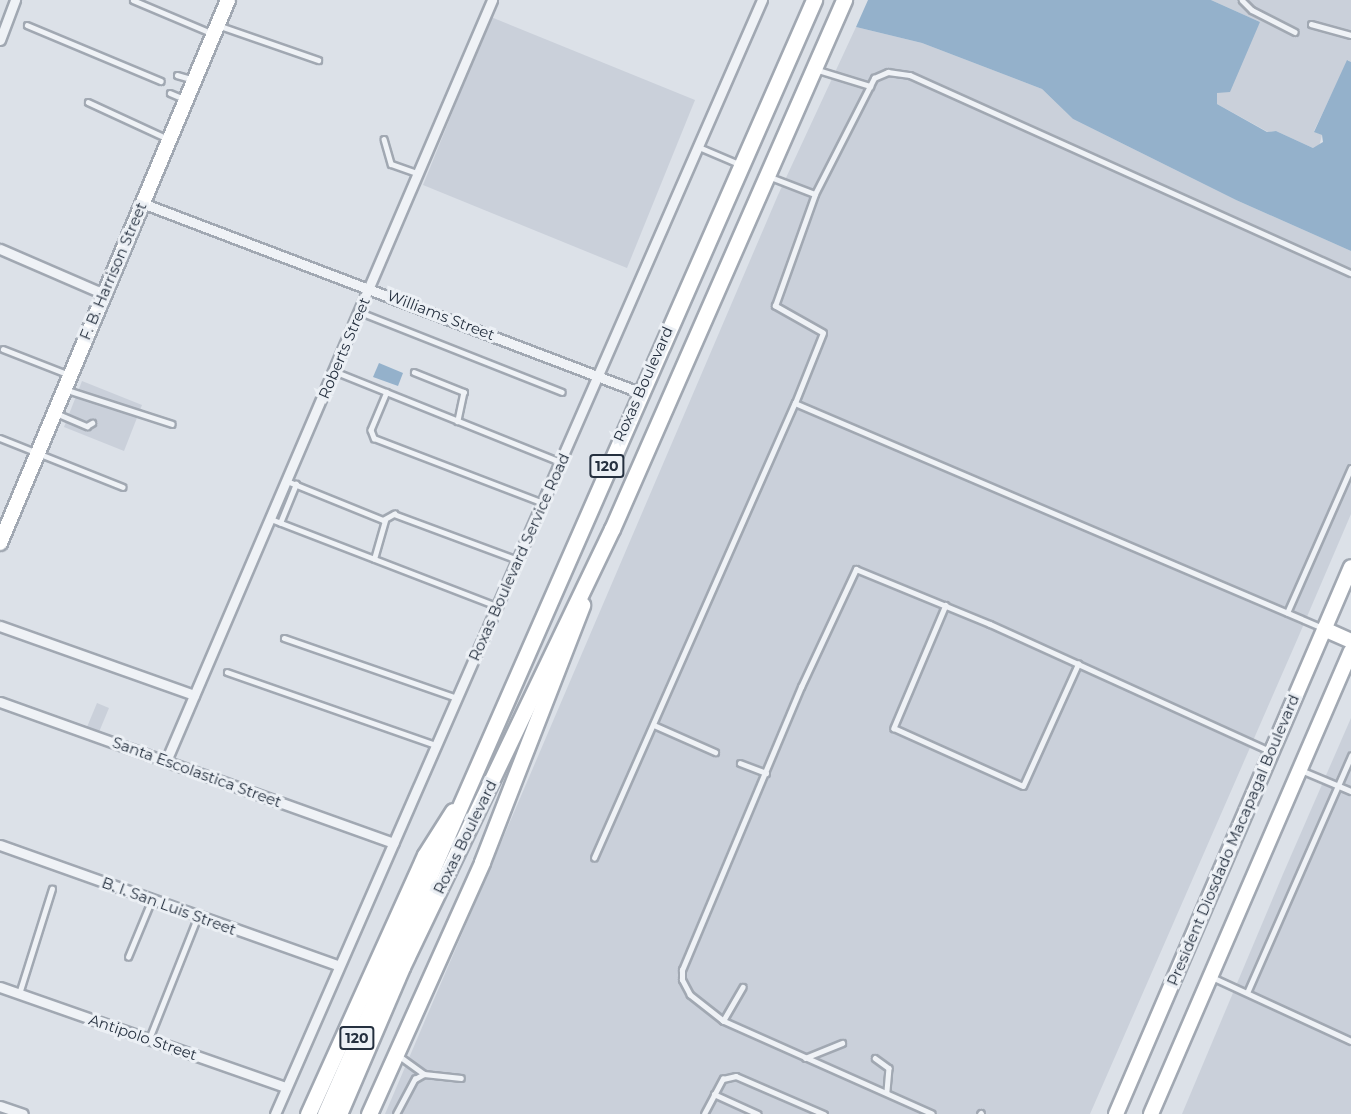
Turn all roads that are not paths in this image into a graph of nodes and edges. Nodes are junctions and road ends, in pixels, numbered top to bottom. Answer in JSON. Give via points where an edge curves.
{"nodes":[{"id":1,"x":15,"y":0,"type":"edge"},
{"id":2,"x":133,"y":0,"type":"edge"},
{"id":3,"x":228,"y":0,"type":"edge"},
{"id":4,"x":492,"y":0,"type":"edge"},
{"id":5,"x":762,"y":0,"type":"edge"},
{"id":6,"x":814,"y":0,"type":"edge"},
{"id":7,"x":844,"y":0,"type":"edge"},
{"id":8,"x":1242,"y":0,"type":"edge"},
{"id":9,"x":1311,"y":24,"type":"dead end"},
{"id":10,"x":27,"y":25,"type":"dead end"},
{"id":11,"x":215,"y":30,"type":"junction"},
{"id":12,"x":1295,"y":32,"type":"dead end"},
{"id":13,"x":1351,"y":35,"type":"edge"},
{"id":14,"x":0,"y":40,"type":"edge"},
{"id":15,"x":318,"y":60,"type":"dead end"},
{"id":16,"x":813,"y":68,"type":"junction"},
{"id":17,"x":177,"y":75,"type":"dead end"},
{"id":18,"x":194,"y":80,"type":"junction"},
{"id":19,"x":162,"y":81,"type":"dead end"},
{"id":20,"x":870,"y":86,"type":"junction"},
{"id":21,"x":170,"y":93,"type":"dead end"},
{"id":22,"x":185,"y":100,"type":"junction"},
{"id":23,"x":88,"y":102,"type":"dead end"},
{"id":24,"x":169,"y":139,"type":"junction"},
{"id":25,"x":384,"y":139,"type":"dead end"},
{"id":26,"x":699,"y":147,"type":"junction"},
{"id":27,"x":741,"y":165,"type":"junction"},
{"id":28,"x":417,"y":173,"type":"junction"},
{"id":29,"x":766,"y":175,"type":"junction"},
{"id":30,"x":815,"y":194,"type":"junction"},
{"id":31,"x":142,"y":203,"type":"junction"},
{"id":32,"x":0,"y":249,"type":"edge"},
{"id":33,"x":1351,"y":273,"type":"edge"},
{"id":34,"x":370,"y":288,"type":"junction"},
{"id":35,"x":104,"y":294,"type":"junction"},
{"id":36,"x":360,"y":312,"type":"junction"},
{"id":37,"x":3,"y":349,"type":"dead end"},
{"id":38,"x":334,"y":371,"type":"junction"},
{"id":39,"x":414,"y":372,"type":"dead end"},
{"id":40,"x":70,"y":375,"type":"junction"},
{"id":41,"x":599,"y":376,"type":"junction"},
{"id":42,"x":64,"y":389,"type":"junction"},
{"id":43,"x":387,"y":392,"type":"junction"},
{"id":44,"x":562,"y":392,"type":"dead end"},
{"id":45,"x":639,"y":392,"type":"junction"},
{"id":46,"x":100,"y":401,"type":"junction"},
{"id":47,"x":795,"y":403,"type":"junction"},
{"id":48,"x":98,"y":407,"type":"dead end"},
{"id":49,"x":54,"y":412,"type":"junction"},
{"id":50,"x":458,"y":421,"type":"junction"},
{"id":51,"x":92,"y":423,"type":"dead end"},
{"id":52,"x":172,"y":424,"type":"dead end"},
{"id":53,"x":0,"y":438,"type":"edge"},
{"id":54,"x":37,"y":454,"type":"junction"},
{"id":55,"x":561,"y":462,"type":"junction"},
{"id":56,"x":1351,"y":468,"type":"edge"},
{"id":57,"x":292,"y":482,"type":"junction"},
{"id":58,"x":123,"y":487,"type":"dead end"},
{"id":59,"x":543,"y":503,"type":"junction"},
{"id":60,"x":271,"y":519,"type":"junction"},
{"id":61,"x":385,"y":521,"type":"junction"},
{"id":62,"x":280,"y":523,"type":"junction"},
{"id":63,"x":612,"y":529,"type":"junction"},
{"id":64,"x":0,"y":543,"type":"edge"},
{"id":65,"x":374,"y":559,"type":"junction"},
{"id":66,"x":518,"y":560,"type":"junction"},
{"id":67,"x":1351,"y":567,"type":"edge"},
{"id":68,"x":946,"y":604,"type":"junction"},
{"id":69,"x":498,"y":606,"type":"junction"},
{"id":70,"x":1287,"y":613,"type":"junction"},
{"id":71,"x":0,"y":626,"type":"edge"},
{"id":72,"x":1324,"y":629,"type":"junction"},
{"id":73,"x":284,"y":638,"type":"dead end"},
{"id":74,"x":1351,"y":640,"type":"edge"},
{"id":75,"x":1351,"y":651,"type":"edge"},
{"id":76,"x":1078,"y":664,"type":"junction"},
{"id":77,"x":227,"y":672,"type":"dead end"},
{"id":78,"x":194,"y":696,"type":"junction"},
{"id":79,"x":457,"y":698,"type":"junction"},
{"id":80,"x":0,"y":702,"type":"edge"},
{"id":81,"x":654,"y":725,"type":"junction"},
{"id":82,"x":436,"y":745,"type":"junction"},
{"id":83,"x":1270,"y":751,"type":"junction"},
{"id":84,"x":715,"y":752,"type":"dead end"},
{"id":85,"x":1351,"y":756,"type":"edge"},
{"id":86,"x":166,"y":761,"type":"junction"},
{"id":87,"x":740,"y":764,"type":"dead end"},
{"id":88,"x":1301,"y":770,"type":"junction"},
{"id":89,"x":766,"y":773,"type":"junction"},
{"id":90,"x":1338,"y":785,"type":"junction"},
{"id":91,"x":1351,"y":791,"type":"edge"},
{"id":92,"x":459,"y":801,"type":"junction"},
{"id":93,"x":393,"y":843,"type":"junction"},
{"id":94,"x":0,"y":845,"type":"edge"},
{"id":95,"x":594,"y":858,"type":"dead end"},
{"id":96,"x":52,"y":889,"type":"dead end"},
{"id":97,"x":152,"y":899,"type":"junction"},
{"id":98,"x":198,"y":916,"type":"junction"},
{"id":99,"x":128,"y":957,"type":"dead end"},
{"id":100,"x":396,"y":965,"type":"junction"},
{"id":101,"x":339,"y":966,"type":"junction"},
{"id":102,"x":1211,"y":976,"type":"junction"},
{"id":103,"x":0,"y":987,"type":"edge"},
{"id":104,"x":743,"y":987,"type":"dead end"},
{"id":105,"x":1247,"y":993,"type":"junction"},
{"id":106,"x":19,"y":994,"type":"junction"},
{"id":107,"x":723,"y":1021,"type":"junction"},
{"id":108,"x":149,"y":1039,"type":"junction"},
{"id":109,"x":1351,"y":1041,"type":"edge"},
{"id":110,"x":842,"y":1043,"type":"dead end"},
{"id":111,"x":396,"y":1054,"type":"junction"},
{"id":112,"x":805,"y":1058,"type":"junction"},
{"id":113,"x":875,"y":1058,"type":"dead end"},
{"id":114,"x":424,"y":1074,"type":"junction"},
{"id":115,"x":461,"y":1077,"type":"dead end"},
{"id":116,"x":286,"y":1088,"type":"junction"},
{"id":117,"x":887,"y":1092,"type":"junction"},
{"id":118,"x":714,"y":1094,"type":"junction"},
{"id":119,"x":0,"y":1106,"type":"edge"},
{"id":120,"x":1155,"y":1113,"type":"edge"},
{"id":121,"x":23,"y":1114,"type":"edge"},
{"id":122,"x":275,"y":1114,"type":"edge"},
{"id":123,"x":308,"y":1114,"type":"edge"},
{"id":124,"x":324,"y":1114,"type":"edge"},
{"id":125,"x":339,"y":1114,"type":"edge"},
{"id":126,"x":369,"y":1114,"type":"edge"},
{"id":127,"x":396,"y":1114,"type":"edge"},
{"id":128,"x":704,"y":1114,"type":"edge"},
{"id":129,"x":758,"y":1114,"type":"edge"},
{"id":130,"x":824,"y":1114,"type":"edge"},
{"id":131,"x":932,"y":1114,"type":"edge"},
{"id":132,"x":1116,"y":1114,"type":"edge"}],
"edges":[{"from":1,"to":14,"type":"street"},
{"from":2,"to":11,"type":"lane"},
{"from":3,"to":11,"type":"main road","name":"F. B. Harrison Street"},
{"from":4,"to":28,"type":"street","name":"Roberts Street"},
{"from":5,"to":26,"type":"street","name":"Roxas Boulevard Service Road"},
{"from":6,"to":27,"type":"main road","name":"Roxas Boulevard","number":"120"},
{"from":7,"to":16,"type":"main road","name":"Roxas Boulevard","number":"120"},
{"from":8,"to":12,"type":"lane","via":[[1252,10]]},
{"from":9,"to":13,"type":"lane"},
{"from":10,"to":19,"type":"lane"},
{"from":11,"to":15,"type":"lane"},
{"from":11,"to":18,"type":"main road","name":"F. B. Harrison Street"},
{"from":16,"to":20,"type":"lane"},
{"from":16,"to":29,"type":"main road","name":"Roxas Boulevard","number":"120"},
{"from":17,"to":18,"type":"lane"},
{"from":18,"to":22,"type":"main road","name":"F. B. Harrison Street"},
{"from":20,"to":30,"type":"lane"},
{"from":20,"to":33,"type":"lane","via":[[880,74],[910,75]]},
{"from":21,"to":22,"type":"lane"},
{"from":22,"to":24,"type":"main road","name":"F. B. Harrison Street"},
{"from":23,"to":24,"type":"lane"},
{"from":24,"to":31,"type":"main road","name":"F. B. Harrison Street"},
{"from":25,"to":28,"type":"lane","via":[[391,164]]},
{"from":26,"to":27,"type":"lane"},
{"from":26,"to":41,"type":"street","name":"Roxas Boulevard Service Road"},
{"from":27,"to":45,"type":"main road","name":"Roxas Boulevard","number":"120"},
{"from":28,"to":34,"type":"street","name":"Roberts Street"},
{"from":29,"to":30,"type":"lane"},
{"from":29,"to":63,"type":"main road","name":"Roxas Boulevard","number":"120"},
{"from":30,"to":47,"type":"lane","via":[[775,306],[822,333]]},
{"from":31,"to":34,"type":"street","name":"Williams Street"},
{"from":31,"to":35,"type":"main road","name":"F. B. Harrison Street"},
{"from":32,"to":35,"type":"street"},
{"from":34,"to":36,"type":"street","name":"Roberts Street"},
{"from":34,"to":41,"type":"street","name":"Williams Street"},
{"from":35,"to":40,"type":"main road","name":"F. B. Harrison Street"},
{"from":36,"to":38,"type":"street","name":"Roberts Street"},
{"from":36,"to":44,"type":"lane"},
{"from":37,"to":40,"type":"lane"},
{"from":38,"to":43,"type":"lane"},
{"from":38,"to":57,"type":"street","name":"Roberts Street"},
{"from":39,"to":50,"type":"lane","via":[[464,392]]},
{"from":40,"to":42,"type":"main road","name":"F. B. Harrison Street"},
{"from":41,"to":45,"type":"street","name":"Williams Street"},
{"from":41,"to":55,"type":"street","name":"Roxas Boulevard Service Road"},
{"from":42,"to":46,"type":"lane"},
{"from":42,"to":49,"type":"main road","name":"F. B. Harrison Street"},
{"from":43,"to":50,"type":"lane"},
{"from":43,"to":59,"type":"lane","via":[[371,430],[374,438]]},
{"from":45,"to":92,"type":"main road","name":"Roxas Boulevard","number":"120"},
{"from":46,"to":48,"type":"lane"},
{"from":46,"to":52,"type":"lane"},
{"from":47,"to":70,"type":"lane"},
{"from":47,"to":81,"type":"lane"},
{"from":49,"to":51,"type":"lane","via":[[87,426]]},
{"from":49,"to":54,"type":"main road","name":"F. B. Harrison Street"},
{"from":50,"to":55,"type":"lane"},
{"from":53,"to":54,"type":"lane"},
{"from":54,"to":58,"type":"lane"},
{"from":54,"to":64,"type":"main road","name":"F. B. Harrison Street"},
{"from":55,"to":59,"type":"street","name":"Roxas Boulevard Service Road"},
{"from":56,"to":70,"type":"lane"},
{"from":57,"to":60,"type":"street","name":"Roberts Street"},
{"from":57,"to":61,"type":"lane"},
{"from":57,"to":62,"type":"lane"},
{"from":59,"to":66,"type":"street","name":"Roxas Boulevard Service Road"},
{"from":60,"to":62,"type":"lane"},
{"from":60,"to":78,"type":"street","name":"Roberts Street"},
{"from":61,"to":65,"type":"lane"},
{"from":61,"to":66,"type":"lane","via":[[394,514]]},
{"from":62,"to":65,"type":"lane"},
{"from":63,"to":100,"type":"main road","name":"Roxas Boulevard","number":"120"},
{"from":63,"to":111,"type":"main road","name":"Roxas Boulevard","via":[[482,862]]},
{"from":65,"to":69,"type":"lane"},
{"from":66,"to":69,"type":"street","name":"Roxas Boulevard Service Road"},
{"from":67,"to":72,"type":"main road","name":"President Diosdado Macapagal Boulevard"},
{"from":68,"to":76,"type":"lane"},
{"from":68,"to":76,"type":"lane","via":[[894,728],[904,733],[1023,786]]},
{"from":68,"to":89,"type":"lane","via":[[856,569]]},
{"from":69,"to":79,"type":"street","name":"Roxas Boulevard Service Road"},
{"from":70,"to":72,"type":"lane"},
{"from":71,"to":78,"type":"street"},
{"from":72,"to":74,"type":"main road"},
{"from":72,"to":83,"type":"main road","name":"President Diosdado Macapagal Boulevard"},
{"from":73,"to":79,"type":"lane"},
{"from":75,"to":88,"type":"main road"},
{"from":76,"to":83,"type":"lane"},
{"from":77,"to":82,"type":"lane"},
{"from":78,"to":86,"type":"street","name":"Roberts Street"},
{"from":79,"to":82,"type":"street","name":"Roxas Boulevard Service Road"},
{"from":80,"to":86,"type":"street","name":"Santa Escolastica Street"},
{"from":81,"to":84,"type":"lane"},
{"from":81,"to":95,"type":"lane"},
{"from":82,"to":93,"type":"street","name":"Roxas Boulevard Service Road"},
{"from":83,"to":132,"type":"main road","name":"President Diosdado Macapagal Boulevard"},
{"from":85,"to":90,"type":"lane"},
{"from":86,"to":93,"type":"street","name":"Santa Escolastica Street"},
{"from":87,"to":89,"type":"lane"},
{"from":88,"to":90,"type":"lane"},
{"from":88,"to":102,"type":"main road"},
{"from":89,"to":107,"type":"lane","via":[[682,970],[690,995]]},
{"from":90,"to":91,"type":"lane"},
{"from":90,"to":105,"type":"lane"},
{"from":92,"to":100,"type":"main road","name":"Roxas Boulevard","number":"120"},
{"from":92,"to":123,"type":"main road","name":"Roxas Boulevard","via":[[426,855]]},
{"from":93,"to":101,"type":"street","name":"Roxas Boulevard Service Road"},
{"from":94,"to":97,"type":"street","name":"B. I. San Luis Street"},
{"from":96,"to":106,"type":"lane"},
{"from":97,"to":98,"type":"street","name":"B. I. San Luis Street"},
{"from":97,"to":99,"type":"lane"},
{"from":98,"to":101,"type":"street","name":"B. I. San Luis Street"},
{"from":98,"to":108,"type":"lane"},
{"from":100,"to":124,"type":"main road","name":"Roxas Boulevard","number":"120"},
{"from":100,"to":125,"type":"main road","name":"Roxas Boulevard","number":"120"},
{"from":101,"to":116,"type":"street","name":"Roxas Boulevard Service Road"},
{"from":102,"to":105,"type":"lane"},
{"from":102,"to":120,"type":"main road"},
{"from":103,"to":106,"type":"street","name":"Antipolo Street"},
{"from":104,"to":107,"type":"lane"},
{"from":105,"to":109,"type":"lane"},
{"from":106,"to":108,"type":"street","name":"Antipolo Street"},
{"from":107,"to":112,"type":"lane"},
{"from":108,"to":116,"type":"street","name":"Antipolo Street"},
{"from":110,"to":112,"type":"lane"},
{"from":111,"to":114,"type":"lane"},
{"from":111,"to":126,"type":"main road","name":"Roxas Boulevard"},
{"from":112,"to":117,"type":"lane"},
{"from":113,"to":117,"type":"lane","via":[[889,1068]]},
{"from":114,"to":115,"type":"lane"},
{"from":114,"to":127,"type":"lane","via":[[409,1086]]},
{"from":116,"to":122,"type":"street","name":"Roxas Boulevard Service Road"},
{"from":117,"to":131,"type":"lane"},
{"from":118,"to":128,"type":"lane"},
{"from":118,"to":129,"type":"lane"},
{"from":118,"to":130,"type":"lane","via":[[723,1079],[742,1076]]},
{"from":119,"to":121,"type":"street"}]}
